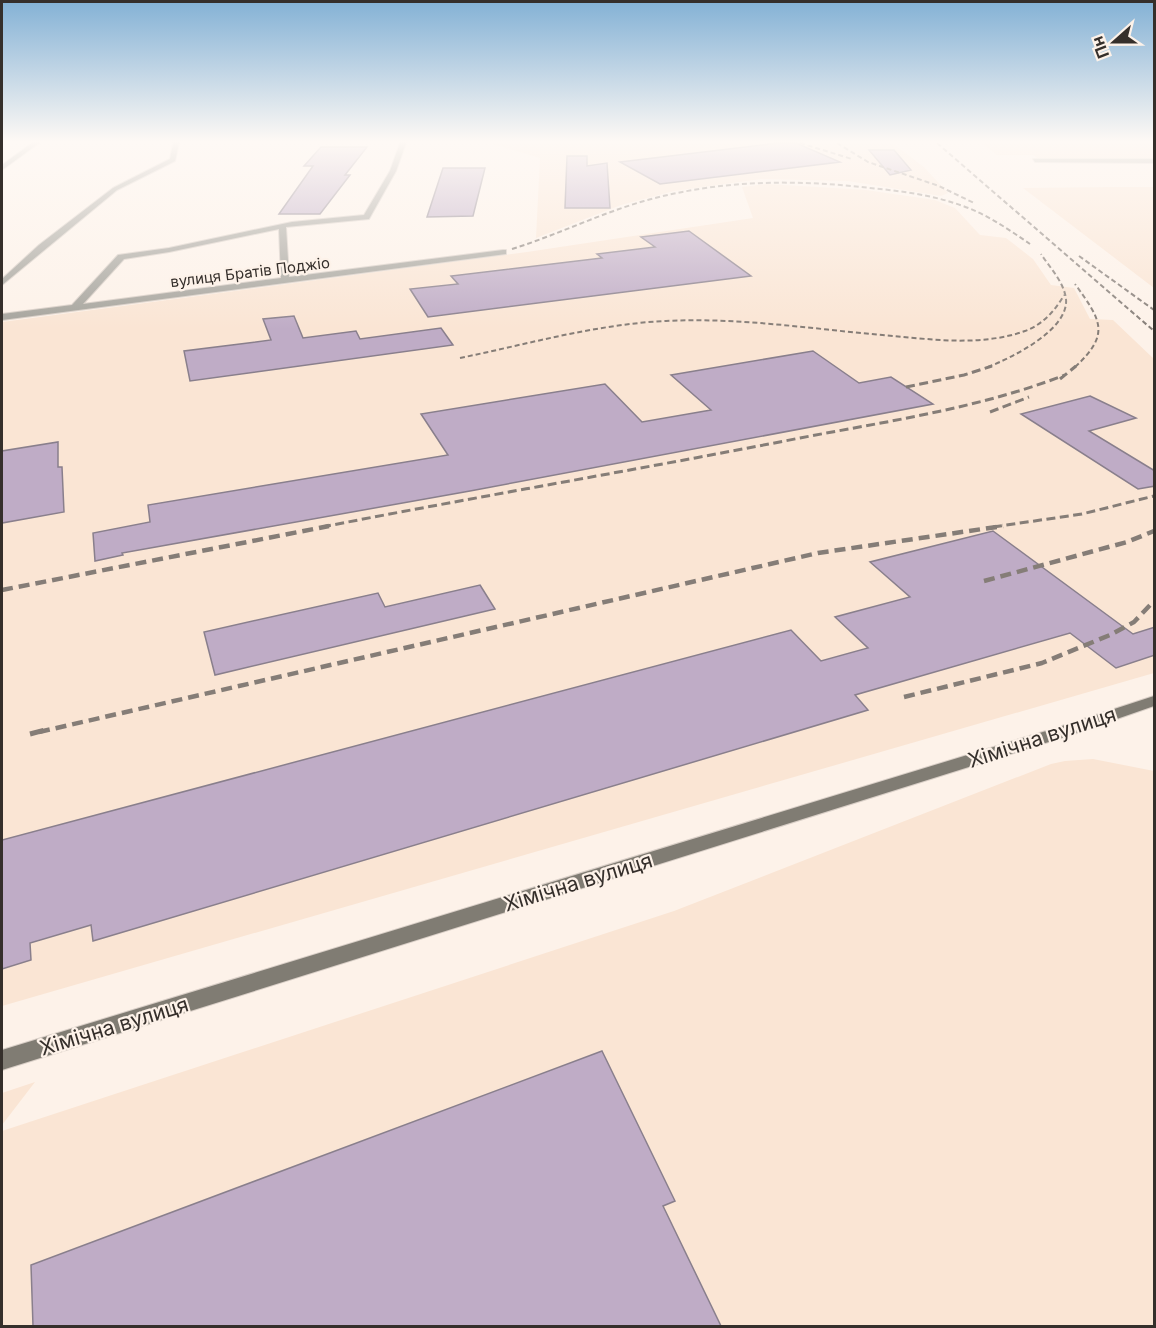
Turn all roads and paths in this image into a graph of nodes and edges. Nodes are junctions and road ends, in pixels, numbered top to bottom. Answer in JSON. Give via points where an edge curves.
{"nodes":[{"id":1,"x":95,"y":205,"type":"edge"},
{"id":2,"x":373,"y":205,"type":"edge"},
{"id":3,"x":282,"y":226,"type":"junction"},
{"id":4,"x":503,"y":252,"type":"dead end"},
{"id":5,"x":286,"y":281,"type":"junction"},
{"id":6,"x":2,"y":283,"type":"edge"},
{"id":7,"x":74,"y":308,"type":"junction"},
{"id":8,"x":2,"y":317,"type":"edge"},
{"id":9,"x":1155,"y":701,"type":"edge"},
{"id":10,"x":2,"y":1060,"type":"edge"}],
"edges":[{"from":1,"to":6,"type":"street"},
{"from":2,"to":3,"type":"street","via":[[366,218]]},
{"from":3,"to":5,"type":"street"},
{"from":3,"to":7,"type":"street","via":[[121,257]]},
{"from":4,"to":5,"type":"street","name":"вулиця Братів Поджіо"},
{"from":5,"to":7,"type":"street","name":"вулиця Братів Поджіо"},
{"from":7,"to":8,"type":"street","name":"вулиця Братів Поджіо"},
{"from":9,"to":10,"type":"main road","name":"Хімічна вулиця"}]}
